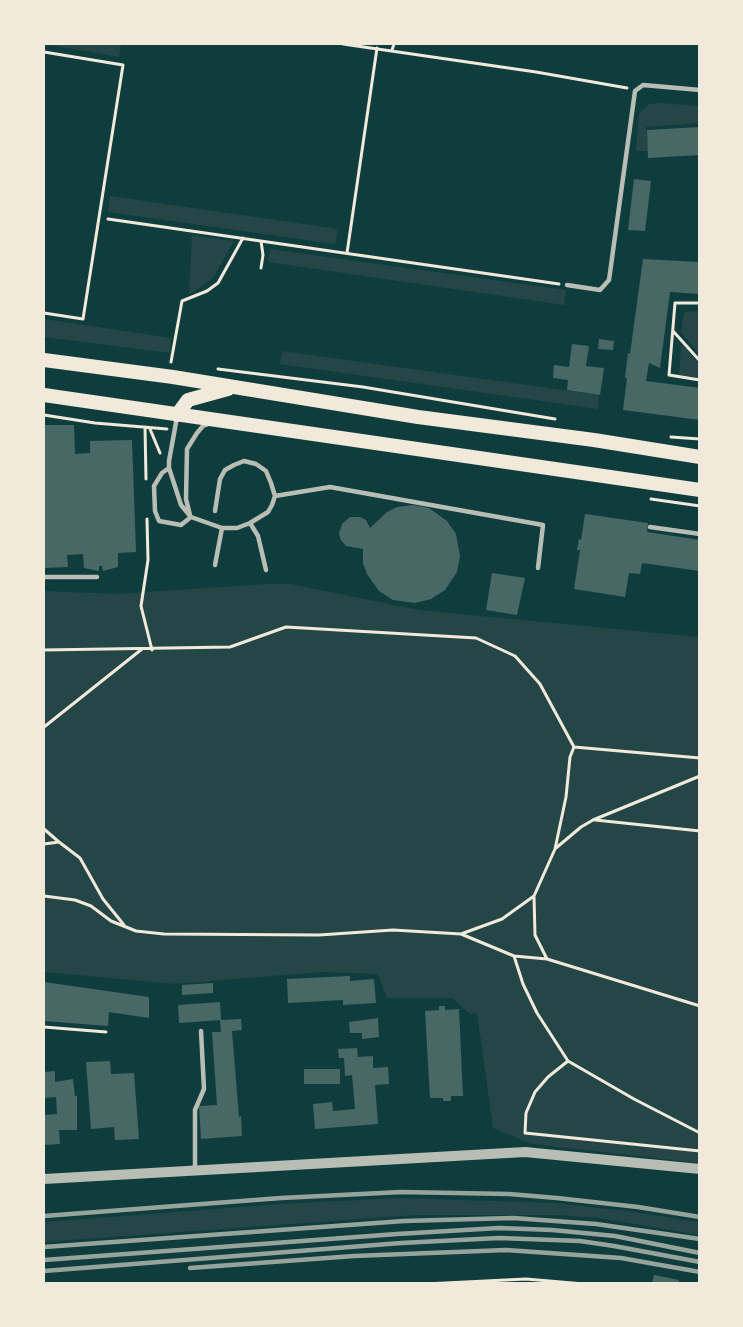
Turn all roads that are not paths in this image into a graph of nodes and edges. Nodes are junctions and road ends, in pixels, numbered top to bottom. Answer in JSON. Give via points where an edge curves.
{"nodes":[{"id":1,"x":699,"y":90,"type":"edge"},
{"id":2,"x":567,"y":285,"type":"road end"},
{"id":3,"x":44,"y":360,"type":"edge"},
{"id":4,"x":236,"y":387,"type":"junction"},
{"id":5,"x":44,"y":395,"type":"edge"},
{"id":6,"x":177,"y":415,"type":"junction"},
{"id":7,"x":219,"y":420,"type":"junction"},
{"id":8,"x":699,"y":457,"type":"edge"},
{"id":9,"x":169,"y":468,"type":"junction"},
{"id":10,"x":699,"y":490,"type":"edge"},
{"id":11,"x":275,"y":496,"type":"junction"},
{"id":12,"x":215,"y":511,"type":"dead end"},
{"id":13,"x":191,"y":517,"type":"junction"},
{"id":14,"x":250,"y":523,"type":"junction"},
{"id":15,"x":650,"y":527,"type":"dead end"},
{"id":16,"x":222,"y":528,"type":"junction"},
{"id":17,"x":699,"y":534,"type":"edge"},
{"id":18,"x":215,"y":565,"type":"dead end"},
{"id":19,"x":538,"y":568,"type":"dead end"},
{"id":20,"x":266,"y":570,"type":"dead end"},
{"id":21,"x":44,"y":577,"type":"edge"},
{"id":22,"x":97,"y":577,"type":"dead end"},
{"id":23,"x":201,"y":1032,"type":"dead end"},
{"id":24,"x":699,"y":1169,"type":"edge"},
{"id":25,"x":195,"y":1170,"type":"junction"},
{"id":26,"x":44,"y":1179,"type":"edge"}],
"edges":[{"from":1,"to":2,"type":"lane","via":[[643,85],[634,91],[609,280],[600,290]]},
{"from":3,"to":4,"type":"main road"},
{"from":4,"to":6,"type":"main road","via":[[188,400]]},
{"from":4,"to":8,"type":"main road"},
{"from":5,"to":6,"type":"main road"},
{"from":6,"to":7,"type":"main road"},
{"from":6,"to":9,"type":"lane"},
{"from":7,"to":10,"type":"main road"},
{"from":7,"to":13,"type":"lane","via":[[203,426],[188,449],[186,499]]},
{"from":9,"to":13,"type":"lane","via":[[181,506]]},
{"from":9,"to":13,"type":"lane","via":[[154,486],[159,521],[181,525]]},
{"from":11,"to":12,"type":"lane","via":[[266,471],[244,461],[225,470]]},
{"from":11,"to":14,"type":"lane","via":[[268,512]]},
{"from":11,"to":19,"type":"lane","via":[[330,487],[543,525]]},
{"from":13,"to":16,"type":"lane"},
{"from":14,"to":16,"type":"lane"},
{"from":14,"to":20,"type":"lane","via":[[258,536]]},
{"from":15,"to":17,"type":"lane"},
{"from":16,"to":18,"type":"lane"},
{"from":21,"to":22,"type":"lane"},
{"from":23,"to":25,"type":"lane","via":[[204,1089],[195,1110]]},
{"from":24,"to":25,"type":"street","via":[[525,1152]]},
{"from":25,"to":26,"type":"street"}]}
